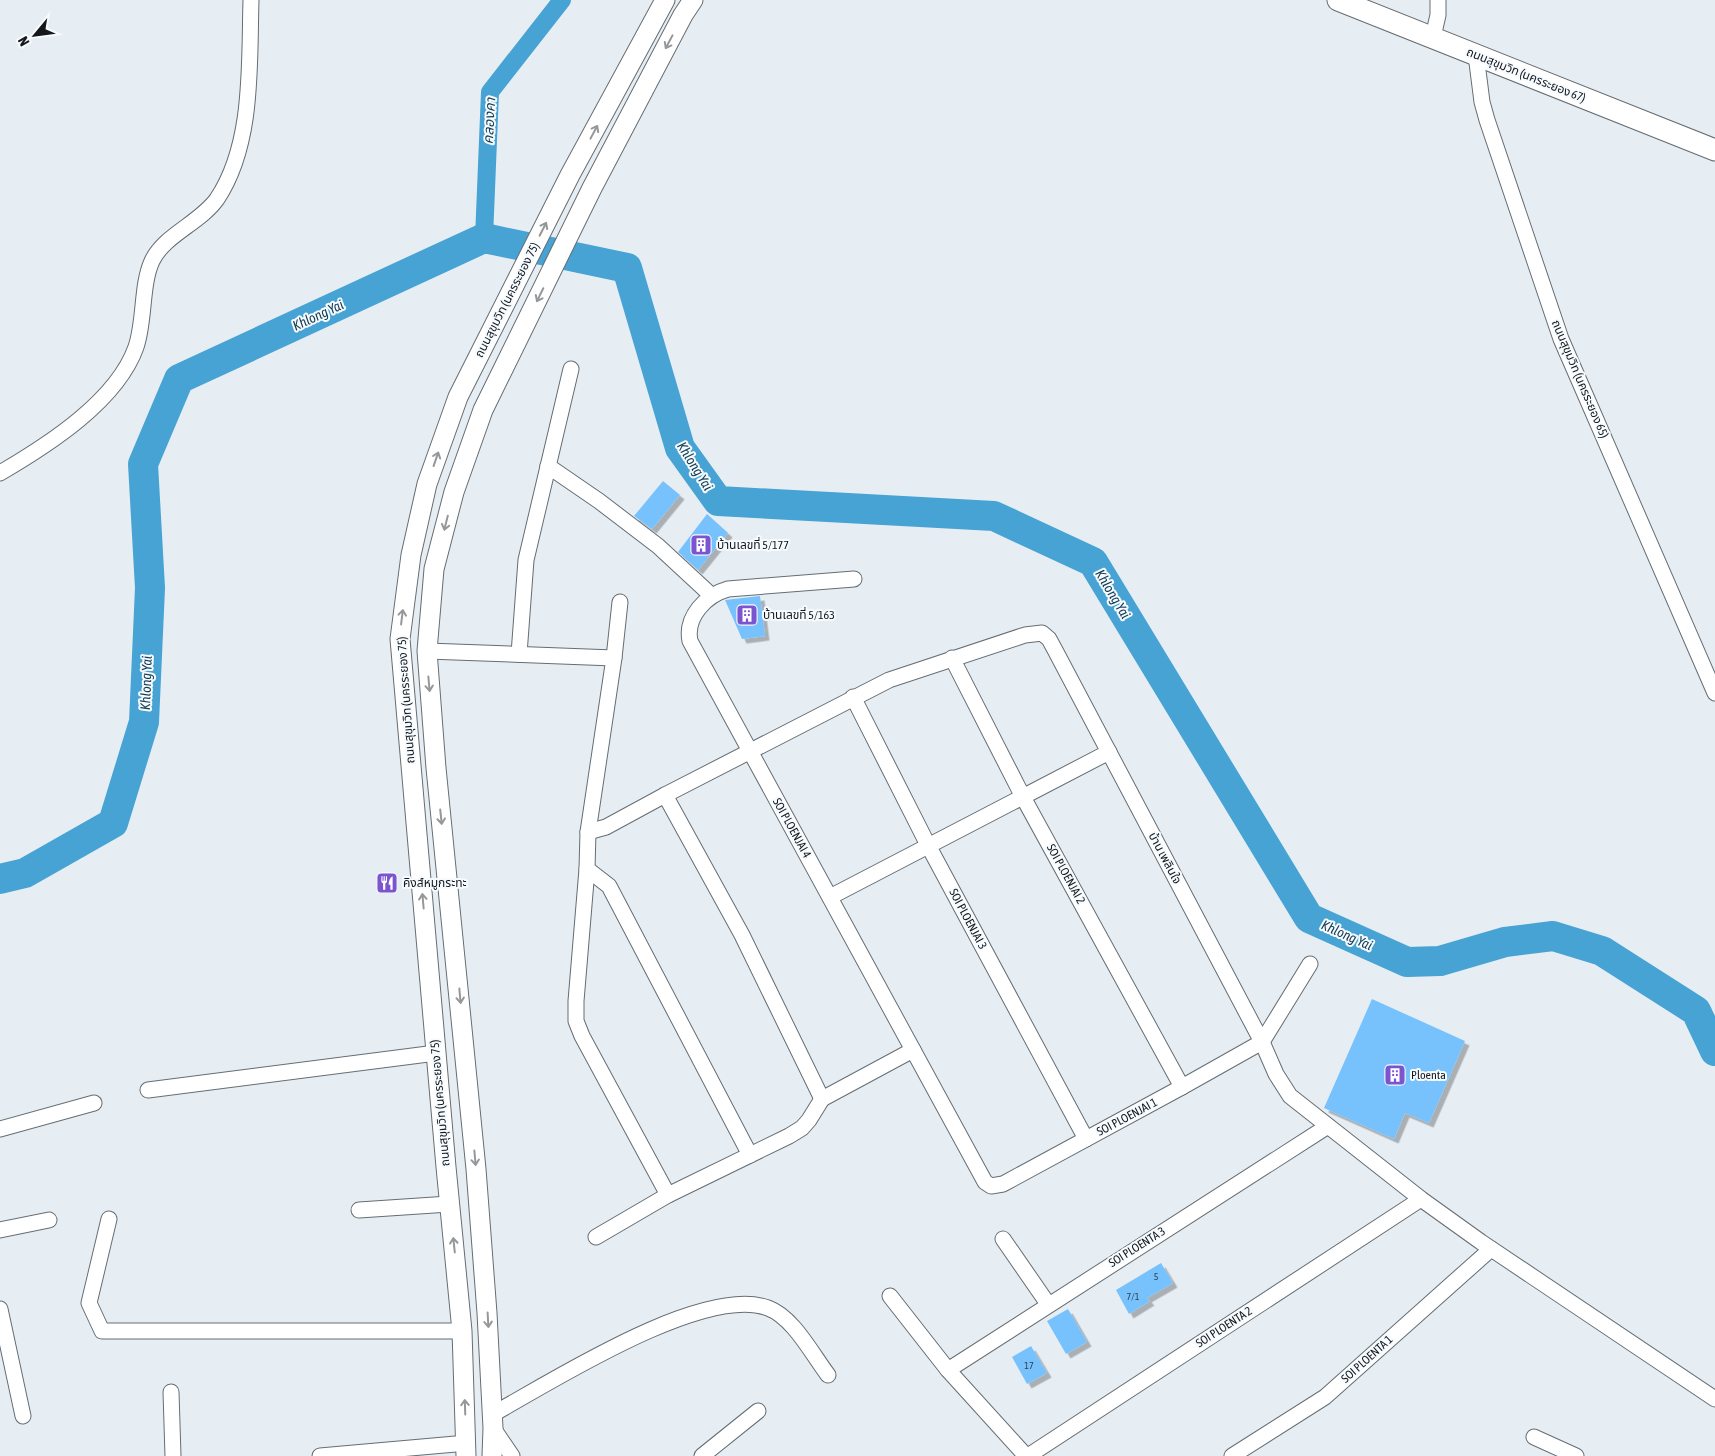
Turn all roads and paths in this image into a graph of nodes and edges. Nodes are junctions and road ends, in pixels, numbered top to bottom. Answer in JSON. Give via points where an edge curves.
{"nodes":[{"id":1,"x":252,"y":0,"type":"edge"},
{"id":2,"x":666,"y":0,"type":"edge"},
{"id":3,"x":693,"y":0,"type":"edge"},
{"id":4,"x":1338,"y":0,"type":"edge"},
{"id":5,"x":1438,"y":0,"type":"edge"},
{"id":6,"x":1433,"y":37,"type":"junction"},
{"id":7,"x":1476,"y":55,"type":"junction"},
{"id":8,"x":1715,"y":150,"type":"edge"},
{"id":9,"x":571,"y":370,"type":"dead end"},
{"id":10,"x":548,"y":466,"type":"junction"},
{"id":11,"x":0,"y":473,"type":"edge"},
{"id":12,"x":854,"y":579,"type":"dead end"},
{"id":13,"x":712,"y":596,"type":"junction"},
{"id":14,"x":620,"y":602,"type":"dead end"},
{"id":15,"x":427,"y":651,"type":"junction"},
{"id":16,"x":519,"y":654,"type":"junction"},
{"id":17,"x":614,"y":658,"type":"junction"},
{"id":18,"x":952,"y":658,"type":"junction"},
{"id":19,"x":1715,"y":693,"type":"edge"},
{"id":20,"x":853,"y":698,"type":"junction"},
{"id":21,"x":750,"y":751,"type":"junction"},
{"id":22,"x":1109,"y":752,"type":"junction"},
{"id":23,"x":665,"y":795,"type":"junction"},
{"id":24,"x":1024,"y":797,"type":"junction"},
{"id":25,"x":588,"y":832,"type":"junction"},
{"id":26,"x":929,"y":847,"type":"junction"},
{"id":27,"x":587,"y":869,"type":"junction"},
{"id":28,"x":830,"y":897,"type":"junction"},
{"id":29,"x":455,"y":948,"type":"junction"},
{"id":30,"x":427,"y":950,"type":"junction"},
{"id":31,"x":1310,"y":964,"type":"dead end"},
{"id":32,"x":1262,"y":1042,"type":"junction"},
{"id":33,"x":913,"y":1050,"type":"junction"},
{"id":34,"x":436,"y":1053,"type":"junction"},
{"id":35,"x":1182,"y":1087,"type":"junction"},
{"id":36,"x":148,"y":1090,"type":"dead end"},
{"id":37,"x":822,"y":1099,"type":"junction"},
{"id":38,"x":94,"y":1103,"type":"dead end"},
{"id":39,"x":1328,"y":1126,"type":"junction"},
{"id":40,"x":0,"y":1129,"type":"edge"},
{"id":41,"x":1086,"y":1139,"type":"junction"},
{"id":42,"x":750,"y":1154,"type":"junction"},
{"id":43,"x":991,"y":1186,"type":"joint"},
{"id":44,"x":668,"y":1195,"type":"junction"},
{"id":45,"x":1420,"y":1199,"type":"junction"},
{"id":46,"x":449,"y":1204,"type":"junction"},
{"id":47,"x":359,"y":1210,"type":"dead end"},
{"id":48,"x":109,"y":1219,"type":"dead end"},
{"id":49,"x":49,"y":1220,"type":"dead end"},
{"id":50,"x":0,"y":1230,"type":"edge"},
{"id":51,"x":596,"y":1237,"type":"dead end"},
{"id":52,"x":1003,"y":1239,"type":"dead end"},
{"id":53,"x":1491,"y":1249,"type":"junction"},
{"id":54,"x":890,"y":1296,"type":"dead end"},
{"id":55,"x":1048,"y":1304,"type":"junction"},
{"id":56,"x":0,"y":1309,"type":"edge"},
{"id":57,"x":462,"y":1331,"type":"junction"},
{"id":58,"x":948,"y":1370,"type":"junction"},
{"id":59,"x":828,"y":1375,"type":"dead end"},
{"id":60,"x":171,"y":1392,"type":"dead end"},
{"id":61,"x":1715,"y":1399,"type":"edge"},
{"id":62,"x":758,"y":1410,"type":"dead end"},
{"id":63,"x":23,"y":1416,"type":"dead end"},
{"id":64,"x":493,"y":1421,"type":"junction"},
{"id":65,"x":1534,"y":1437,"type":"dead end"},
{"id":66,"x":467,"y":1450,"type":"edge"},
{"id":67,"x":173,"y":1456,"type":"edge"},
{"id":68,"x":322,"y":1456,"type":"edge"},
{"id":69,"x":492,"y":1456,"type":"edge"},
{"id":70,"x":512,"y":1456,"type":"edge"},
{"id":71,"x":702,"y":1456,"type":"edge"},
{"id":72,"x":1027,"y":1456,"type":"edge"},
{"id":73,"x":1232,"y":1456,"type":"edge"},
{"id":74,"x":1576,"y":1456,"type":"edge"}],
"edges":[{"from":1,"to":11,"type":"street","via":[[246,120],[237,155],[217,198],[206,212],[164,245],[152,260],[136,346],[120,378],[84,416]]},
{"from":30,"to":2,"type":"street","name":"ถนนสุขุมวิท (นครระยอง 75)","one_way":true,"via":[[400,639],[410,555],[427,484],[458,397],[570,175]]},
{"from":3,"to":15,"type":"street","name":"ถนนสุขุมวิท (นครระยอง 75)","one_way":true,"via":[[592,188],[483,410],[454,492],[434,569]]},
{"from":4,"to":6,"type":"main road","name":"ถนนสุขุมวิท (นครระยอง 67)"},
{"from":5,"to":6,"type":"street"},
{"from":6,"to":7,"type":"main road","name":"ถนนสุขุมวิท (นครระยอง 67)"},
{"from":7,"to":8,"type":"main road","name":"ถนนสุขุมวิท (นครระยอง 67)"},
{"from":7,"to":19,"type":"street","name":"ถนนสุขุมวิท (นครระยอง 65)","via":[[1482,102],[1561,339]]},
{"from":9,"to":10,"type":"street"},
{"from":10,"to":13,"type":"street","via":[[658,546]]},
{"from":10,"to":16,"type":"street","via":[[526,560]]},
{"from":12,"to":13,"type":"street","name":"SOI PLOENJAI 4","via":[[728,589]]},
{"from":13,"to":21,"type":"street","name":"SOI PLOENJAI 4","via":[[694,615],[688,632],[690,641]]},
{"from":14,"to":17,"type":"street"},
{"from":15,"to":16,"type":"street"},
{"from":15,"to":29,"type":"street","name":"ถนนสุขุมวิท (นครระยอง 75)","one_way":true},
{"from":16,"to":17,"type":"street"},
{"from":17,"to":25,"type":"street"},
{"from":18,"to":20,"type":"street","via":[[889,680]]},
{"from":18,"to":22,"type":"street","name":"บ้าน เพลินใจ","via":[[1024,635],[1042,633],[1056,650]]},
{"from":18,"to":24,"type":"street","name":"SOI PLOENJAI 2"},
{"from":20,"to":21,"type":"street"},
{"from":20,"to":26,"type":"street","name":"SOI PLOENJAI 3"},
{"from":21,"to":23,"type":"street"},
{"from":21,"to":28,"type":"street","name":"SOI PLOENJAI 4"},
{"from":22,"to":24,"type":"street"},
{"from":22,"to":32,"type":"street","name":"บ้าน เพลินใจ"},
{"from":23,"to":25,"type":"street","via":[[606,827]]},
{"from":23,"to":37,"type":"street","via":[[742,935]]},
{"from":24,"to":26,"type":"street"},
{"from":24,"to":35,"type":"street","name":"SOI PLOENJAI 2"},
{"from":25,"to":27,"type":"street"},
{"from":26,"to":28,"type":"street"},
{"from":26,"to":41,"type":"street","name":"SOI PLOENJAI 3"},
{"from":27,"to":42,"type":"street","via":[[609,886]]},
{"from":27,"to":44,"type":"street","via":[[576,1021]]},
{"from":28,"to":33,"type":"street","name":"SOI PLOENJAI 4"},
{"from":29,"to":30,"type":"street"},
{"from":29,"to":64,"type":"street","name":"ถนนสุขุมวิท (นครระยอง 75)","one_way":true,"via":[[476,1169]]},
{"from":30,"to":34,"type":"street","name":"ถนนสุขุมวิท (นครระยอง 75)"},
{"from":31,"to":32,"type":"street"},
{"from":32,"to":35,"type":"street","name":"SOI PLOENJAI 1"},
{"from":32,"to":39,"type":"street","name":"บ้าน เพลินใจ","via":[[1290,1096]]},
{"from":33,"to":37,"type":"street"},
{"from":33,"to":43,"type":"street","name":"SOI PLOENJAI 4","via":[[981,1175]]},
{"from":34,"to":36,"type":"street"},
{"from":34,"to":46,"type":"street","name":"ถนนสุขุมวิท (นครระยอง 75)"},
{"from":35,"to":41,"type":"street","name":"SOI PLOENJAI 1"},
{"from":37,"to":42,"type":"street","via":[[802,1128]]},
{"from":38,"to":40,"type":"street"},
{"from":39,"to":45,"type":"street","name":"บ้าน เพลินใจ"},
{"from":39,"to":55,"type":"street","name":"SOI PLOENTA 3"},
{"from":41,"to":43,"type":"street","name":"SOI PLOENJAI 1","via":[[1003,1184]]},
{"from":42,"to":44,"type":"street"},
{"from":44,"to":51,"type":"street"},
{"from":45,"to":53,"type":"street","name":"บ้าน เพลินใจ"},
{"from":45,"to":72,"type":"street","name":"SOI PLOENTA 2"},
{"from":46,"to":47,"type":"street"},
{"from":57,"to":46,"type":"street","name":"ถนนสุขุมวิท (นครระยอง 75)","one_way":true},
{"from":48,"to":57,"type":"street","via":[[89,1303],[102,1331]]},
{"from":49,"to":50,"type":"street"},
{"from":52,"to":55,"type":"street"},
{"from":53,"to":61,"type":"street","name":"บ้าน เพลินใจ"},
{"from":53,"to":73,"type":"street","name":"SOI PLOENTA 1","via":[[1325,1397]]},
{"from":54,"to":58,"type":"street"},
{"from":55,"to":58,"type":"street","name":"SOI PLOENTA 3"},
{"from":56,"to":63,"type":"street"},
{"from":66,"to":57,"type":"street","name":"ถนนสุขุมวิท (นครระยอง 75)","one_way":true},
{"from":58,"to":72,"type":"street"},
{"from":59,"to":64,"type":"street","via":[[780,1314],[758,1305],[735,1304],[696,1312],[649,1330],[604,1352]]},
{"from":60,"to":67,"type":"street"},
{"from":62,"to":71,"type":"street"},
{"from":64,"to":69,"type":"street","name":"ถนนสุขุมวิท (นครระยอง 75)"},
{"from":64,"to":70,"type":"street"},
{"from":65,"to":74,"type":"street"},
{"from":66,"to":68,"type":"street"}]}
